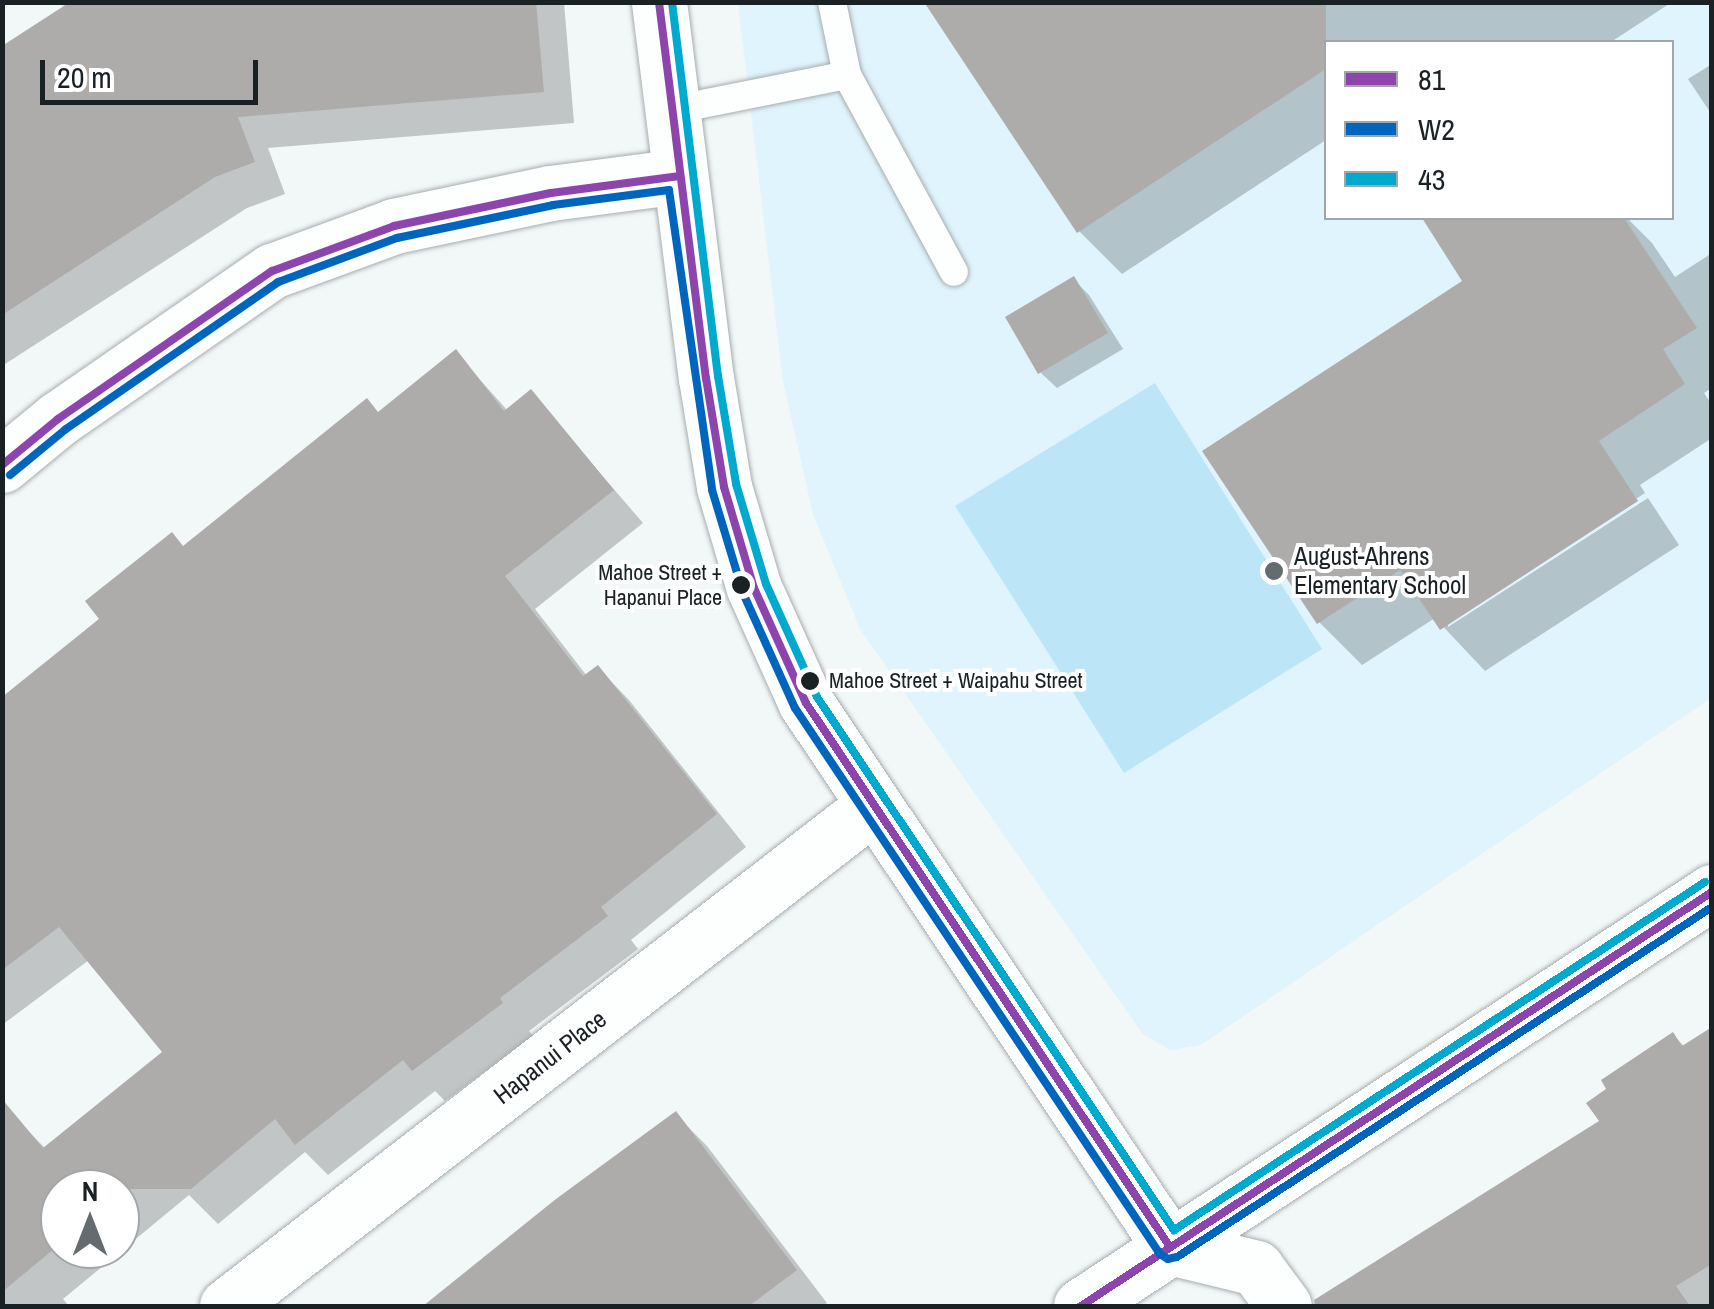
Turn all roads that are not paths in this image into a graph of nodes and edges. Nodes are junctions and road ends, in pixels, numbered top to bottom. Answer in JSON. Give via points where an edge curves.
{"nodes":[{"id":1,"x":659,"y":2,"type":"edge"},
{"id":2,"x":832,"y":2,"type":"edge"},
{"id":3,"x":847,"y":75,"type":"junction"},
{"id":4,"x":672,"y":110,"type":"junction"},
{"id":5,"x":680,"y":176,"type":"junction"},
{"id":6,"x":954,"y":272,"type":"dead end"},
{"id":7,"x":2,"y":465,"type":"edge"},
{"id":8,"x":872,"y":807,"type":"junction"},
{"id":9,"x":1712,"y":892,"type":"edge"},
{"id":10,"x":1170,"y":1247,"type":"junction"},
{"id":11,"x":227,"y":1306,"type":"edge"},
{"id":12,"x":1081,"y":1306,"type":"edge"},
{"id":13,"x":1284,"y":1306,"type":"edge"}],
"edges":[{"from":1,"to":4,"type":"street"},
{"from":2,"to":3,"type":"lane"},
{"from":3,"to":4,"type":"lane"},
{"from":3,"to":6,"type":"lane"},
{"from":4,"to":5,"type":"street"},
{"from":5,"to":7,"type":"street","via":[[550,193],[394,226],[272,271]]},
{"from":5,"to":8,"type":"street","via":[[724,487],[754,588],[806,703]]},
{"from":8,"to":10,"type":"street"},
{"from":8,"to":11,"type":"street","name":"Hapanui Place"},
{"from":9,"to":10,"type":"street"},
{"from":10,"to":12,"type":"street"},
{"from":10,"to":13,"type":"street","via":[[1256,1268]]}]}
